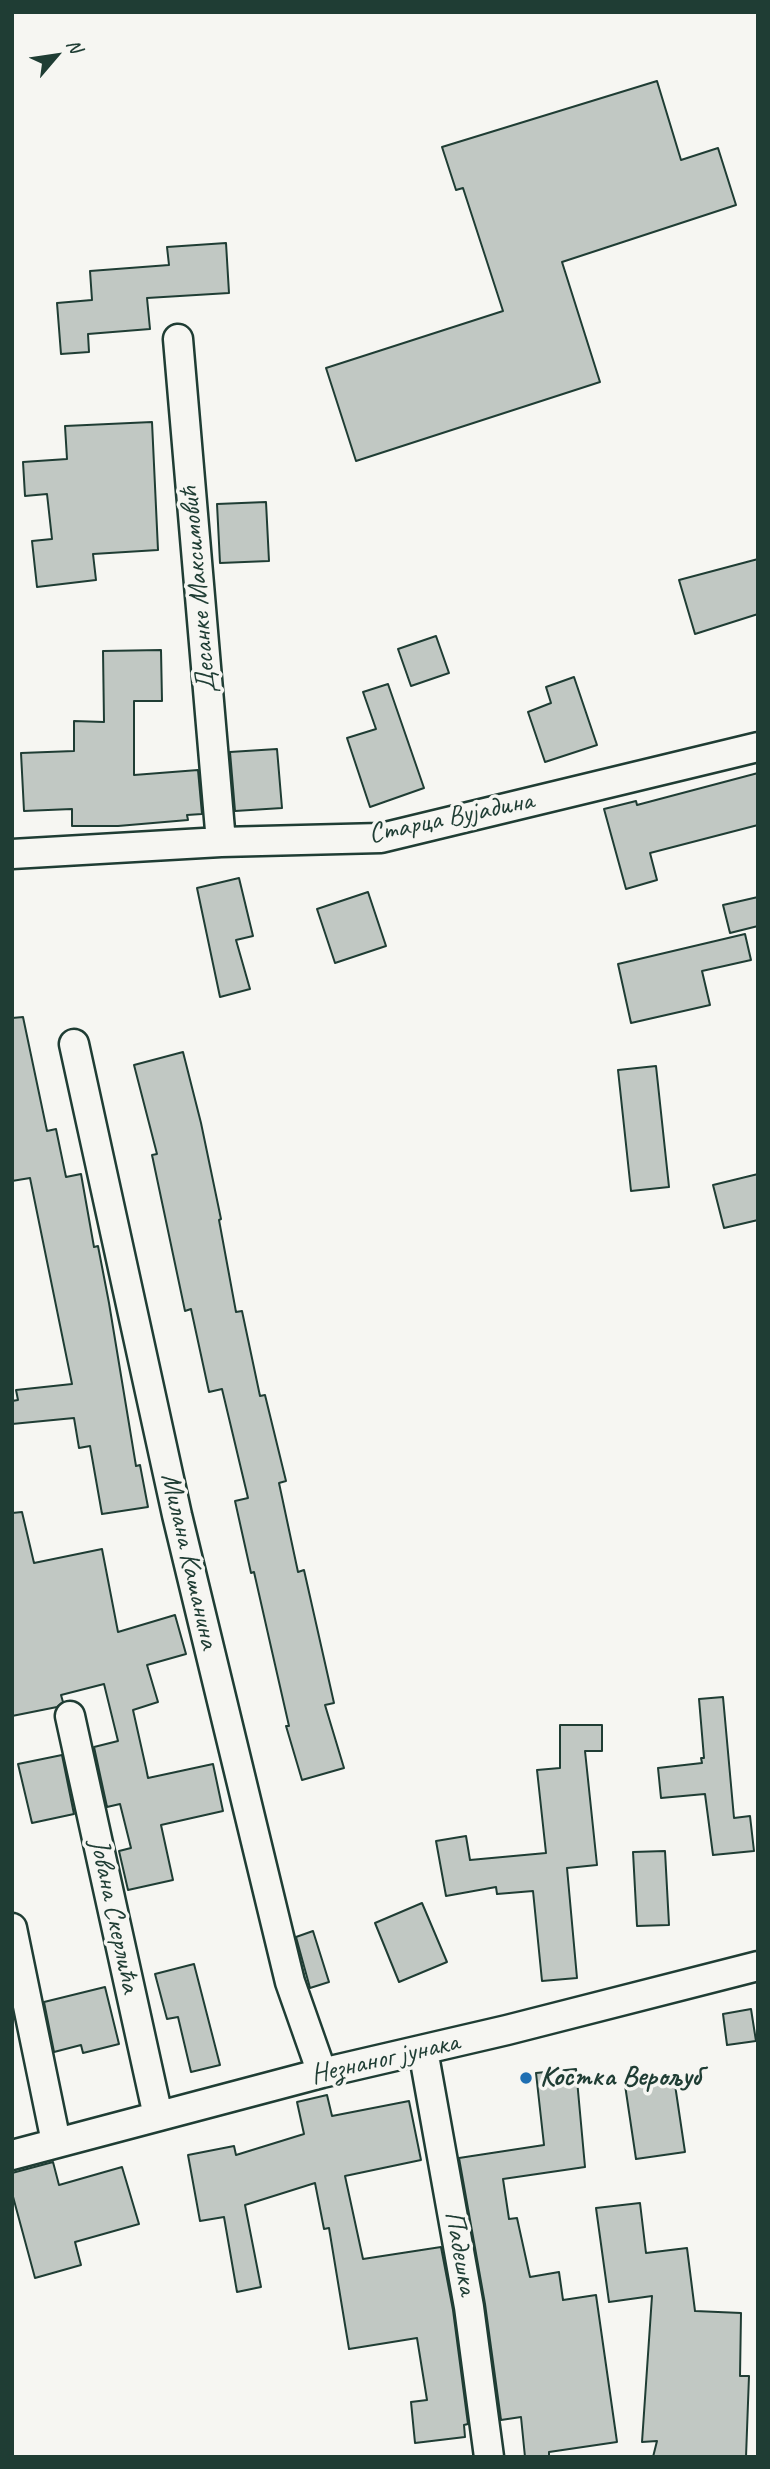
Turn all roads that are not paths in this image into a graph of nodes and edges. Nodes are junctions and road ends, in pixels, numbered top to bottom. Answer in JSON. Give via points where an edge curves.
{"nodes":[{"id":1,"x":178,"y":339,"type":"dead end"},
{"id":2,"x":758,"y":747,"type":"edge"},
{"id":3,"x":220,"y":842,"type":"junction"},
{"id":4,"x":12,"y":854,"type":"edge"},
{"id":5,"x":74,"y":1044,"type":"dead end"},
{"id":6,"x":70,"y":1716,"type":"dead end"},
{"id":7,"x":12,"y":1928,"type":"edge"},
{"id":8,"x":758,"y":1966,"type":"edge"},
{"id":9,"x":423,"y":2050,"type":"junction"},
{"id":10,"x":323,"y":2073,"type":"junction"},
{"id":11,"x":158,"y":2116,"type":"junction"},
{"id":12,"x":56,"y":2142,"type":"junction"},
{"id":13,"x":12,"y":2155,"type":"edge"},
{"id":14,"x":489,"y":2457,"type":"edge"}],
"edges":[{"from":1,"to":3,"type":"street","name":"Десанке Максимовић"},
{"from":2,"to":3,"type":"street","name":"Старца Вујадина","via":[[381,838]]},
{"from":3,"to":4,"type":"street","name":"Старца Вујадина"},
{"from":5,"to":10,"type":"street","name":"Милана Кашанина","via":[[177,1515],[290,1982]]},
{"from":6,"to":11,"type":"street","name":"Јована Скерлића"},
{"from":7,"to":12,"type":"street"},
{"from":8,"to":9,"type":"street","name":"Незнаног јунака"},
{"from":9,"to":10,"type":"street","name":"Незнаног јунака"},
{"from":9,"to":14,"type":"street","name":"Падешка","via":[[469,2307]]},
{"from":10,"to":11,"type":"street","name":"Незнаног јунака"},
{"from":11,"to":12,"type":"street","name":"Незнаног јунака"},
{"from":12,"to":13,"type":"street","name":"Незнаног јунака"}]}
